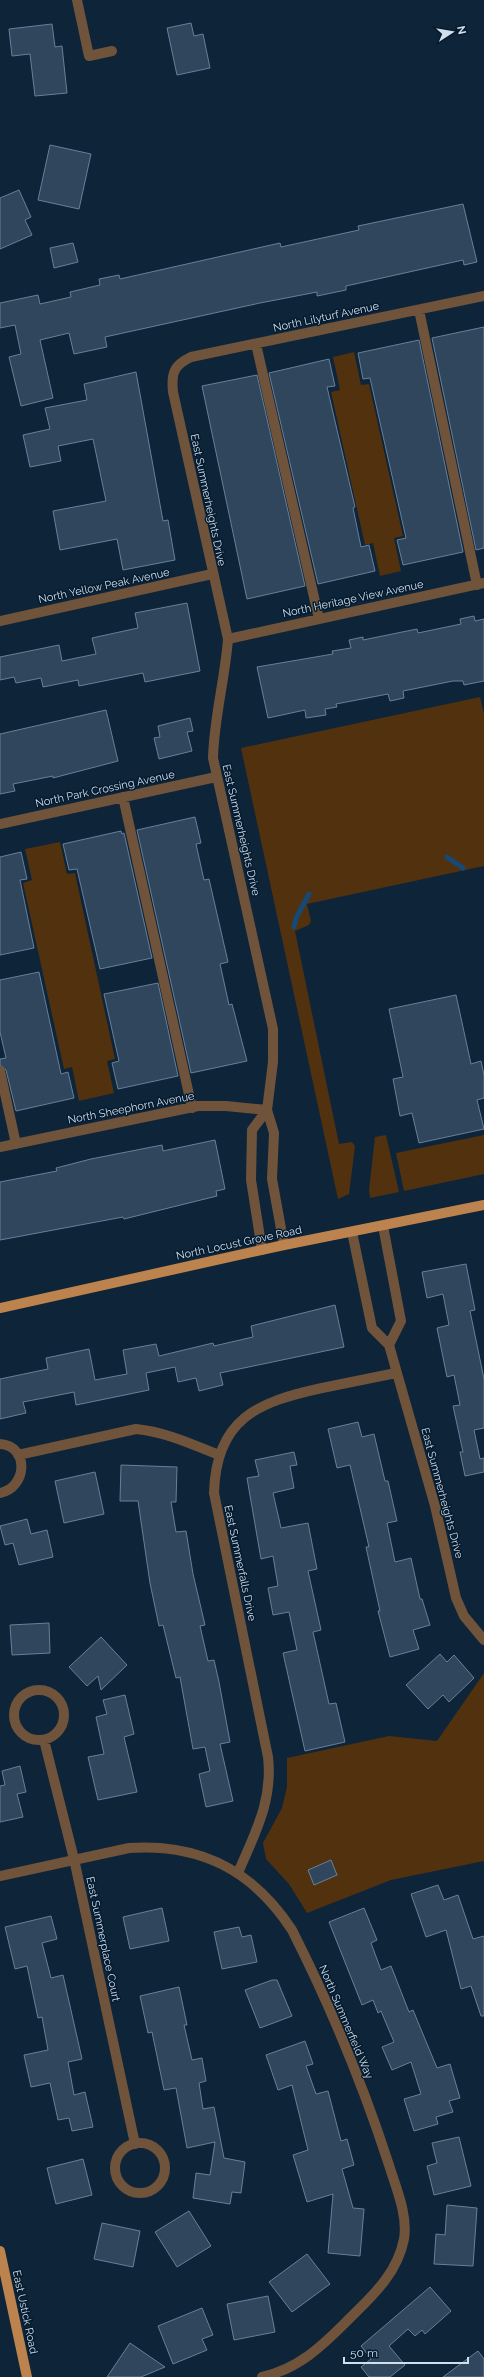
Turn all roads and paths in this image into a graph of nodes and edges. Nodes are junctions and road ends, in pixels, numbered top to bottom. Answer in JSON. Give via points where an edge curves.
{"nodes":[{"id":1,"x":77,"y":0,"type":"edge"},
{"id":2,"x":112,"y":51,"type":"dead end"},
{"id":3,"x":484,"y":296,"type":"edge"},
{"id":4,"x":419,"y":310,"type":"junction"},
{"id":5,"x":256,"y":344,"type":"junction"},
{"id":6,"x":176,"y":367,"type":"joint"},
{"id":7,"x":212,"y":574,"type":"junction"},
{"id":8,"x":481,"y":584,"type":"edge"},
{"id":9,"x":318,"y":619,"type":"junction"},
{"id":10,"x":0,"y":621,"type":"edge"},
{"id":11,"x":228,"y":639,"type":"junction"},
{"id":12,"x":216,"y":777,"type":"junction"},
{"id":13,"x":123,"y":797,"type":"junction"},
{"id":14,"x":0,"y":824,"type":"edge"},
{"id":15,"x":0,"y":1071,"type":"edge"},
{"id":16,"x":192,"y":1108,"type":"junction"},
{"id":17,"x":267,"y":1110,"type":"junction"},
{"id":18,"x":16,"y":1144,"type":"junction"},
{"id":19,"x":0,"y":1147,"type":"edge"},
{"id":20,"x":484,"y":1205,"type":"edge"},
{"id":21,"x":382,"y":1226,"type":"junction"},
{"id":22,"x":352,"y":1232,"type":"junction"},
{"id":23,"x":284,"y":1246,"type":"junction"},
{"id":24,"x":262,"y":1250,"type":"junction"},
{"id":25,"x":0,"y":1308,"type":"edge"},
{"id":26,"x":389,"y":1345,"type":"junction"},
{"id":27,"x":396,"y":1373,"type":"junction"},
{"id":28,"x":0,"y":1444,"type":"edge"},
{"id":29,"x":18,"y":1455,"type":"junction"},
{"id":30,"x":219,"y":1455,"type":"junction"},
{"id":31,"x":0,"y":1493,"type":"edge"},
{"id":32,"x":484,"y":1640,"type":"edge"},
{"id":33,"x":44,"y":1740,"type":"junction"},
{"id":34,"x":74,"y":1860,"type":"junction"},
{"id":35,"x":238,"y":1873,"type":"junction"},
{"id":36,"x":0,"y":1876,"type":"edge"},
{"id":37,"x":135,"y":2144,"type":"junction"},
{"id":38,"x":0,"y":2251,"type":"edge"},
{"id":39,"x":27,"y":2377,"type":"edge"},
{"id":40,"x":262,"y":2377,"type":"edge"}],
"edges":[{"from":1,"to":2,"type":"street","via":[[89,56]]},
{"from":3,"to":4,"type":"street","name":"North Lilyturf Avenue"},
{"from":4,"to":5,"type":"street","name":"North Lilyturf Avenue"},
{"from":4,"to":8,"type":"street"},
{"from":5,"to":6,"type":"street","name":"North Lilyturf Avenue","via":[[191,357]]},
{"from":5,"to":9,"type":"street"},
{"from":6,"to":7,"type":"street","name":"East Summerheights Drive","via":[[171,379],[173,392]]},
{"from":7,"to":10,"type":"street","name":"North Yellow Peak Avenue"},
{"from":7,"to":11,"type":"street","name":"East Summerheights Drive"},
{"from":8,"to":9,"type":"street","name":"North Heritage View Avenue"},
{"from":9,"to":11,"type":"street","name":"North Heritage View Avenue"},
{"from":11,"to":12,"type":"street","name":"East Summerheights Drive","via":[[214,742]]},
{"from":12,"to":13,"type":"street","name":"North Park Crossing Avenue"},
{"from":12,"to":17,"type":"street","name":"East Summerheights Drive","via":[[273,1029],[273,1062]]},
{"from":13,"to":14,"type":"street","name":"North Park Crossing Avenue"},
{"from":13,"to":16,"type":"street"},
{"from":15,"to":18,"type":"street"},
{"from":16,"to":17,"type":"street","name":"North Sheephorn Avenue","via":[[226,1106]]},
{"from":16,"to":18,"type":"street","name":"North Sheephorn Avenue"},
{"from":17,"to":23,"type":"street","name":"East Summerheights Drive","via":[[274,1133],[272,1179]]},
{"from":17,"to":24,"type":"street","name":"East Summerheights Drive","via":[[252,1130],[251,1180]]},
{"from":18,"to":19,"type":"street","name":"North Sheephorn Avenue"},
{"from":20,"to":21,"type":"main road","name":"North Locust Grove Road"},
{"from":21,"to":22,"type":"main road","name":"North Locust Grove Road"},
{"from":21,"to":26,"type":"street","via":[[400,1321]]},
{"from":22,"to":23,"type":"main road","name":"North Locust Grove Road"},
{"from":22,"to":26,"type":"street","via":[[372,1328]]},
{"from":23,"to":24,"type":"main road","name":"North Locust Grove Road"},
{"from":24,"to":25,"type":"main road","name":"North Locust Grove Road"},
{"from":26,"to":27,"type":"street","name":"East Summerheights Drive"},
{"from":27,"to":30,"type":"street","name":"East Summerfalls Drive","via":[[269,1401],[239,1423],[227,1438]]},
{"from":27,"to":32,"type":"street","name":"East Summerheights Drive","via":[[435,1506],[456,1598],[464,1616]]},
{"from":28,"to":29,"type":"street","via":[[12,1448]]},
{"from":29,"to":30,"type":"street","via":[[136,1429],[173,1436]]},
{"from":29,"to":31,"type":"street","via":[[22,1464],[22,1474],[18,1483],[11,1490]]},
{"from":30,"to":35,"type":"street","name":"East Summerfalls Drive","via":[[214,1474],[214,1493],[270,1776],[268,1795]]},
{"from":33,"to":33,"type":"street","via":[[60,1730],[64,1711],[54,1694],[45,1690],[35,1690],[19,1701],[15,1710],[15,1720],[18,1729],[25,1736],[34,1740]]},
{"from":33,"to":34,"type":"street","name":"East Summerplace Court"},
{"from":34,"to":35,"type":"street","name":"North Summerfield Way","via":[[129,1848],[166,1848],[204,1856]]},
{"from":34,"to":36,"type":"street","name":"North Summerfield Way"},
{"from":34,"to":37,"type":"street","name":"East Summerplace Court"},
{"from":35,"to":40,"type":"street","name":"North Summerfield Way","via":[[255,1886],[282,1914],[301,1947],[365,2095],[403,2214],[404,2238],[397,2263],[384,2284],[303,2361]]},
{"from":37,"to":37,"type":"street","via":[[126,2147],[119,2154],[115,2163],[115,2173],[126,2189],[144,2193],[154,2190],[161,2183],[164,2164],[161,2155],[154,2148],[145,2144]]},
{"from":38,"to":39,"type":"main road","name":"East Ustick Road"}]}
